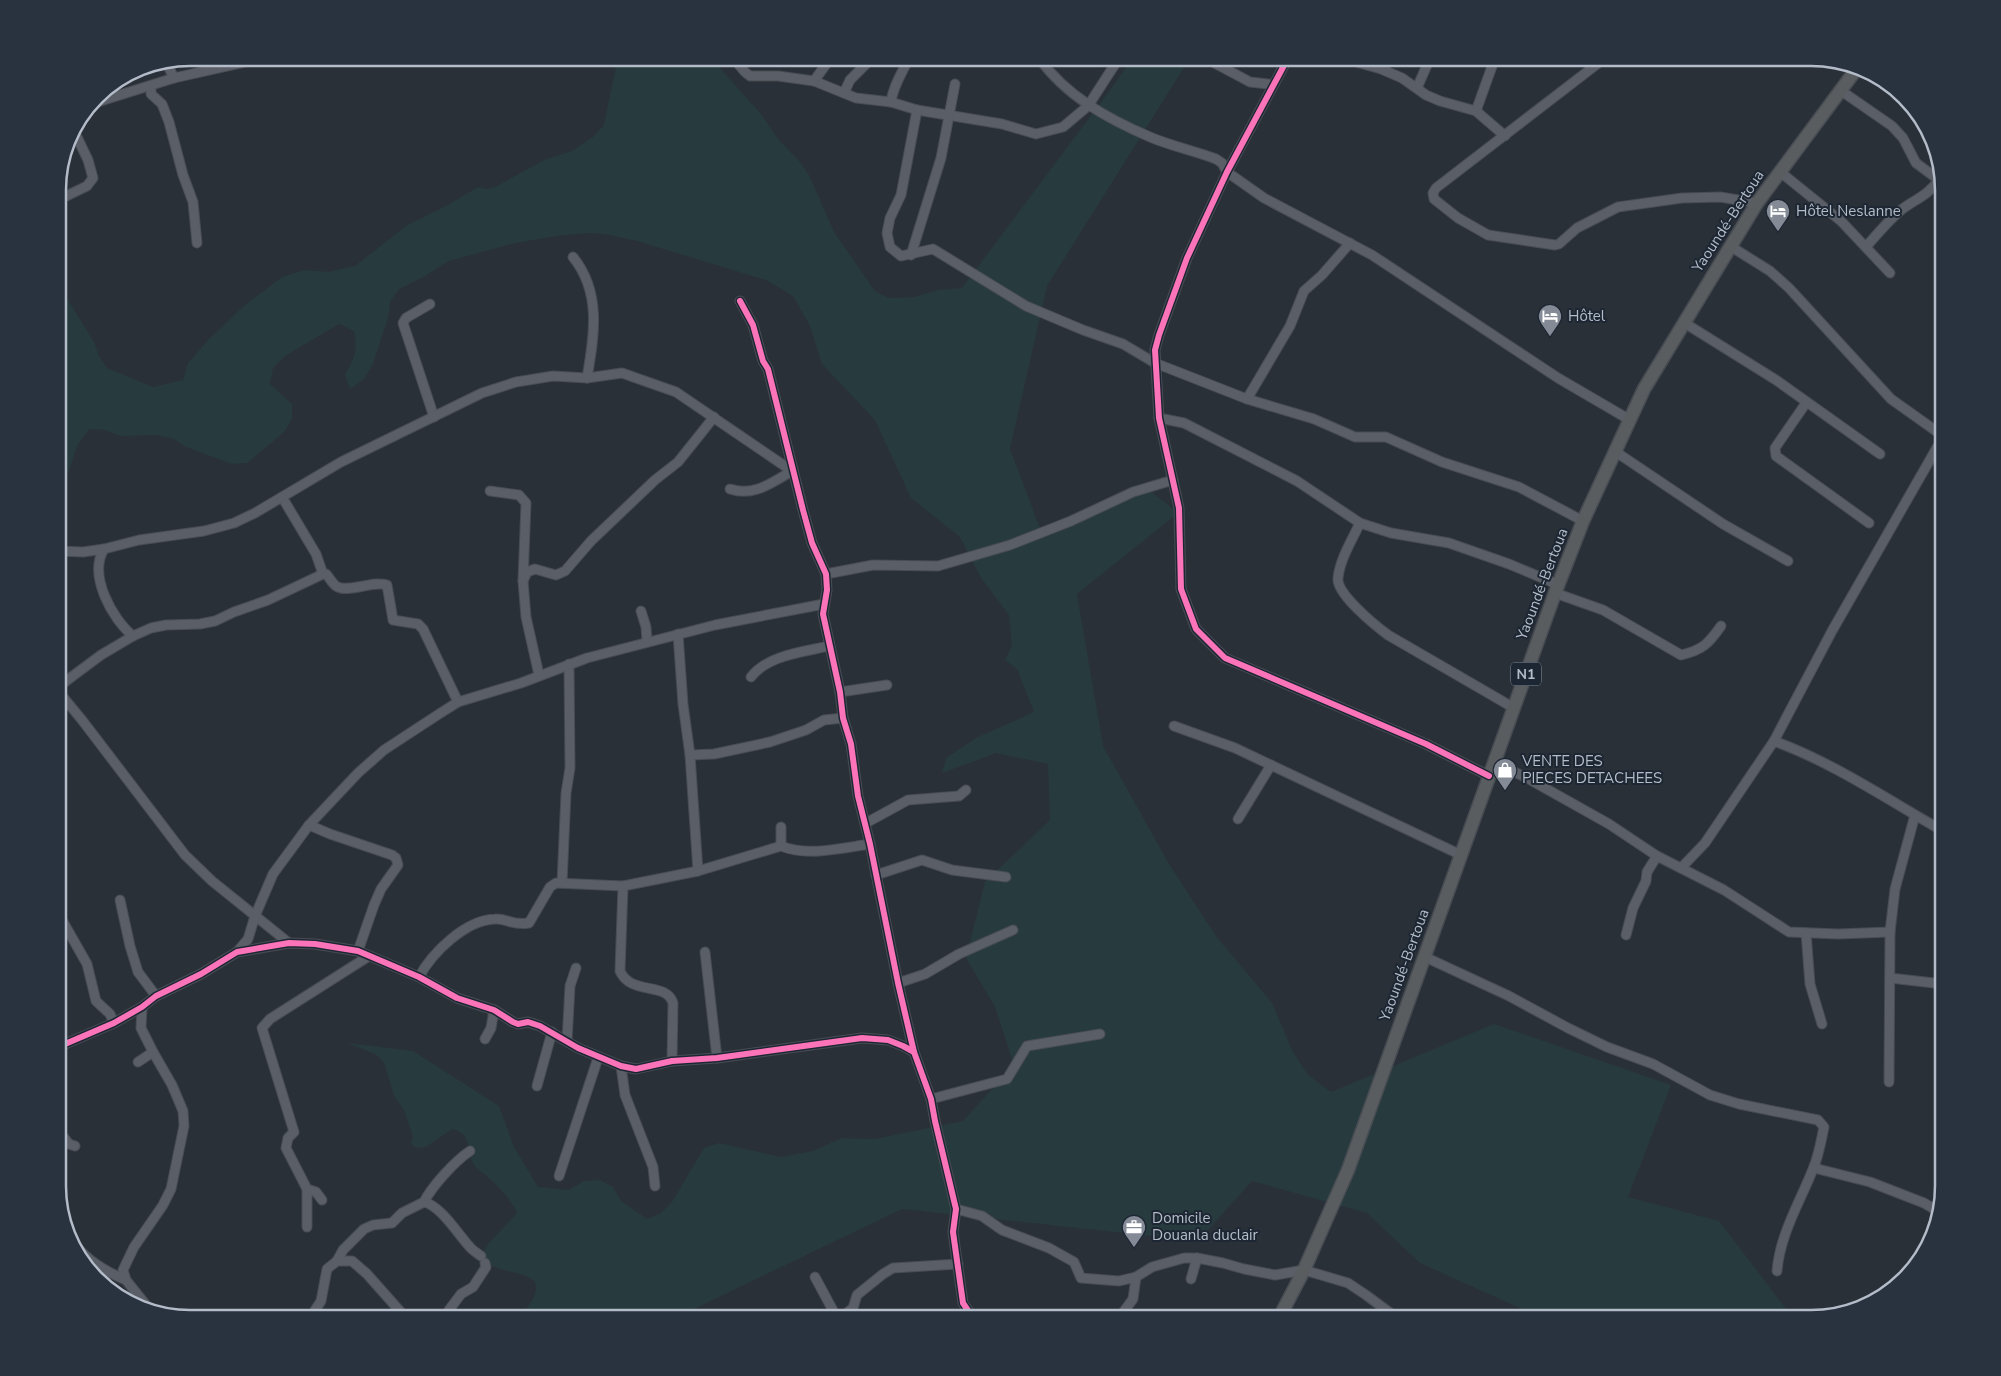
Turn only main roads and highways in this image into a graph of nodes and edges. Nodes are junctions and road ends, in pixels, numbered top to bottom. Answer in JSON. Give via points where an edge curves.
{"nodes":[{"id":1,"x":1852,"y":74,"type":"edge"},
{"id":2,"x":1283,"y":1310,"type":"edge"}],
"edges":[{"from":1,"to":2,"type":"highway","name":"Yaoundé-Bertoua","number":"N1","via":[[1757,203],[1644,389],[1557,589],[1348,1170]]}]}
